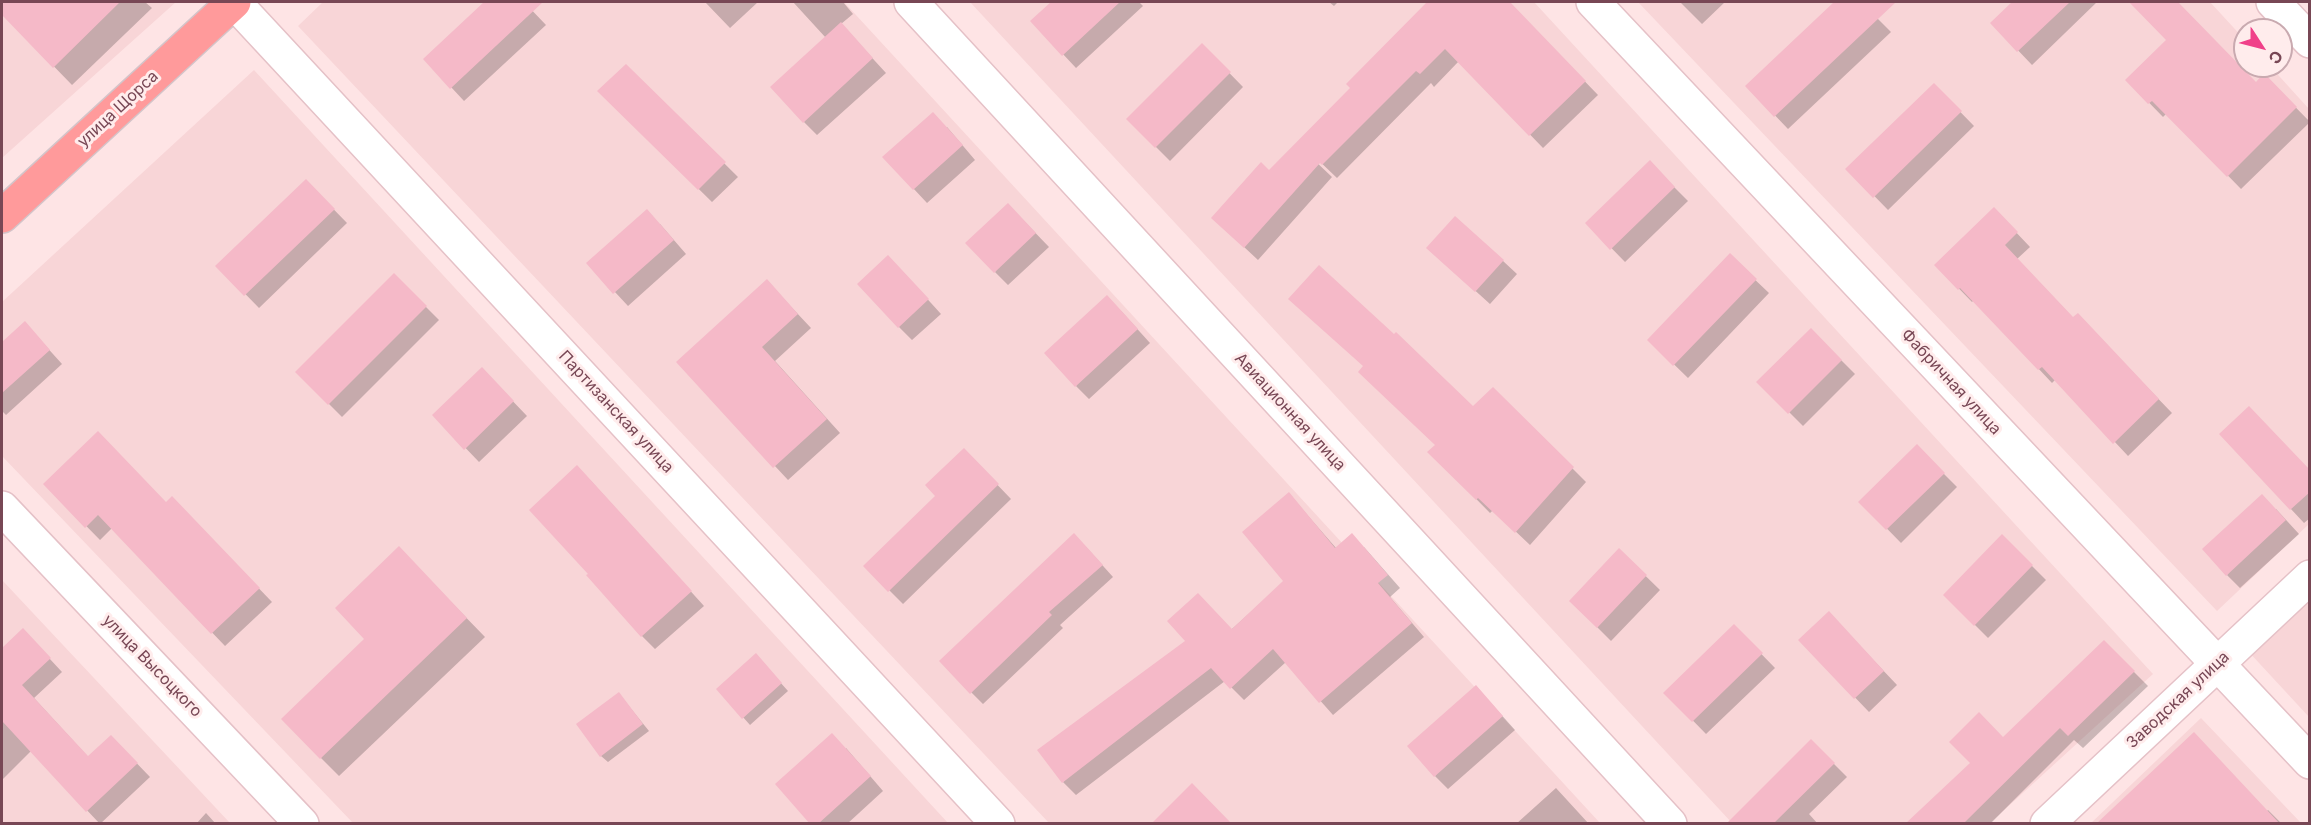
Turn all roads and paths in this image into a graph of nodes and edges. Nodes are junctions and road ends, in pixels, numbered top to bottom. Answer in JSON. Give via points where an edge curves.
{"nodes":[{"id":1,"x":234,"y":2,"type":"edge"},
{"id":2,"x":911,"y":2,"type":"edge"},
{"id":3,"x":1593,"y":2,"type":"edge"},
{"id":4,"x":2272,"y":2,"type":"edge"},
{"id":5,"x":2310,"y":41,"type":"edge"},
{"id":6,"x":2,"y":216,"type":"edge"},
{"id":7,"x":2,"y":508,"type":"edge"},
{"id":8,"x":2310,"y":577,"type":"edge"},
{"id":9,"x":2217,"y":664,"type":"junction"},
{"id":10,"x":2310,"y":762,"type":"edge"},
{"id":11,"x":302,"y":824,"type":"edge"},
{"id":12,"x":998,"y":824,"type":"edge"},
{"id":13,"x":1670,"y":824,"type":"edge"},
{"id":14,"x":2047,"y":824,"type":"edge"}],
"edges":[{"from":1,"to":6,"type":"main road","name":"улица Щорса"},
{"from":1,"to":12,"type":"street","name":"Партизанская улица"},
{"from":2,"to":13,"type":"street","name":"Авиационная улица"},
{"from":3,"to":9,"type":"street","name":"Фабричная улица"},
{"from":4,"to":5,"type":"street"},
{"from":7,"to":11,"type":"street","name":"улица Высоцкого"},
{"from":8,"to":9,"type":"street","name":"Заводская улица"},
{"from":9,"to":10,"type":"street","name":"Фабричная улица"},
{"from":9,"to":14,"type":"street","name":"Заводская улица"}]}
